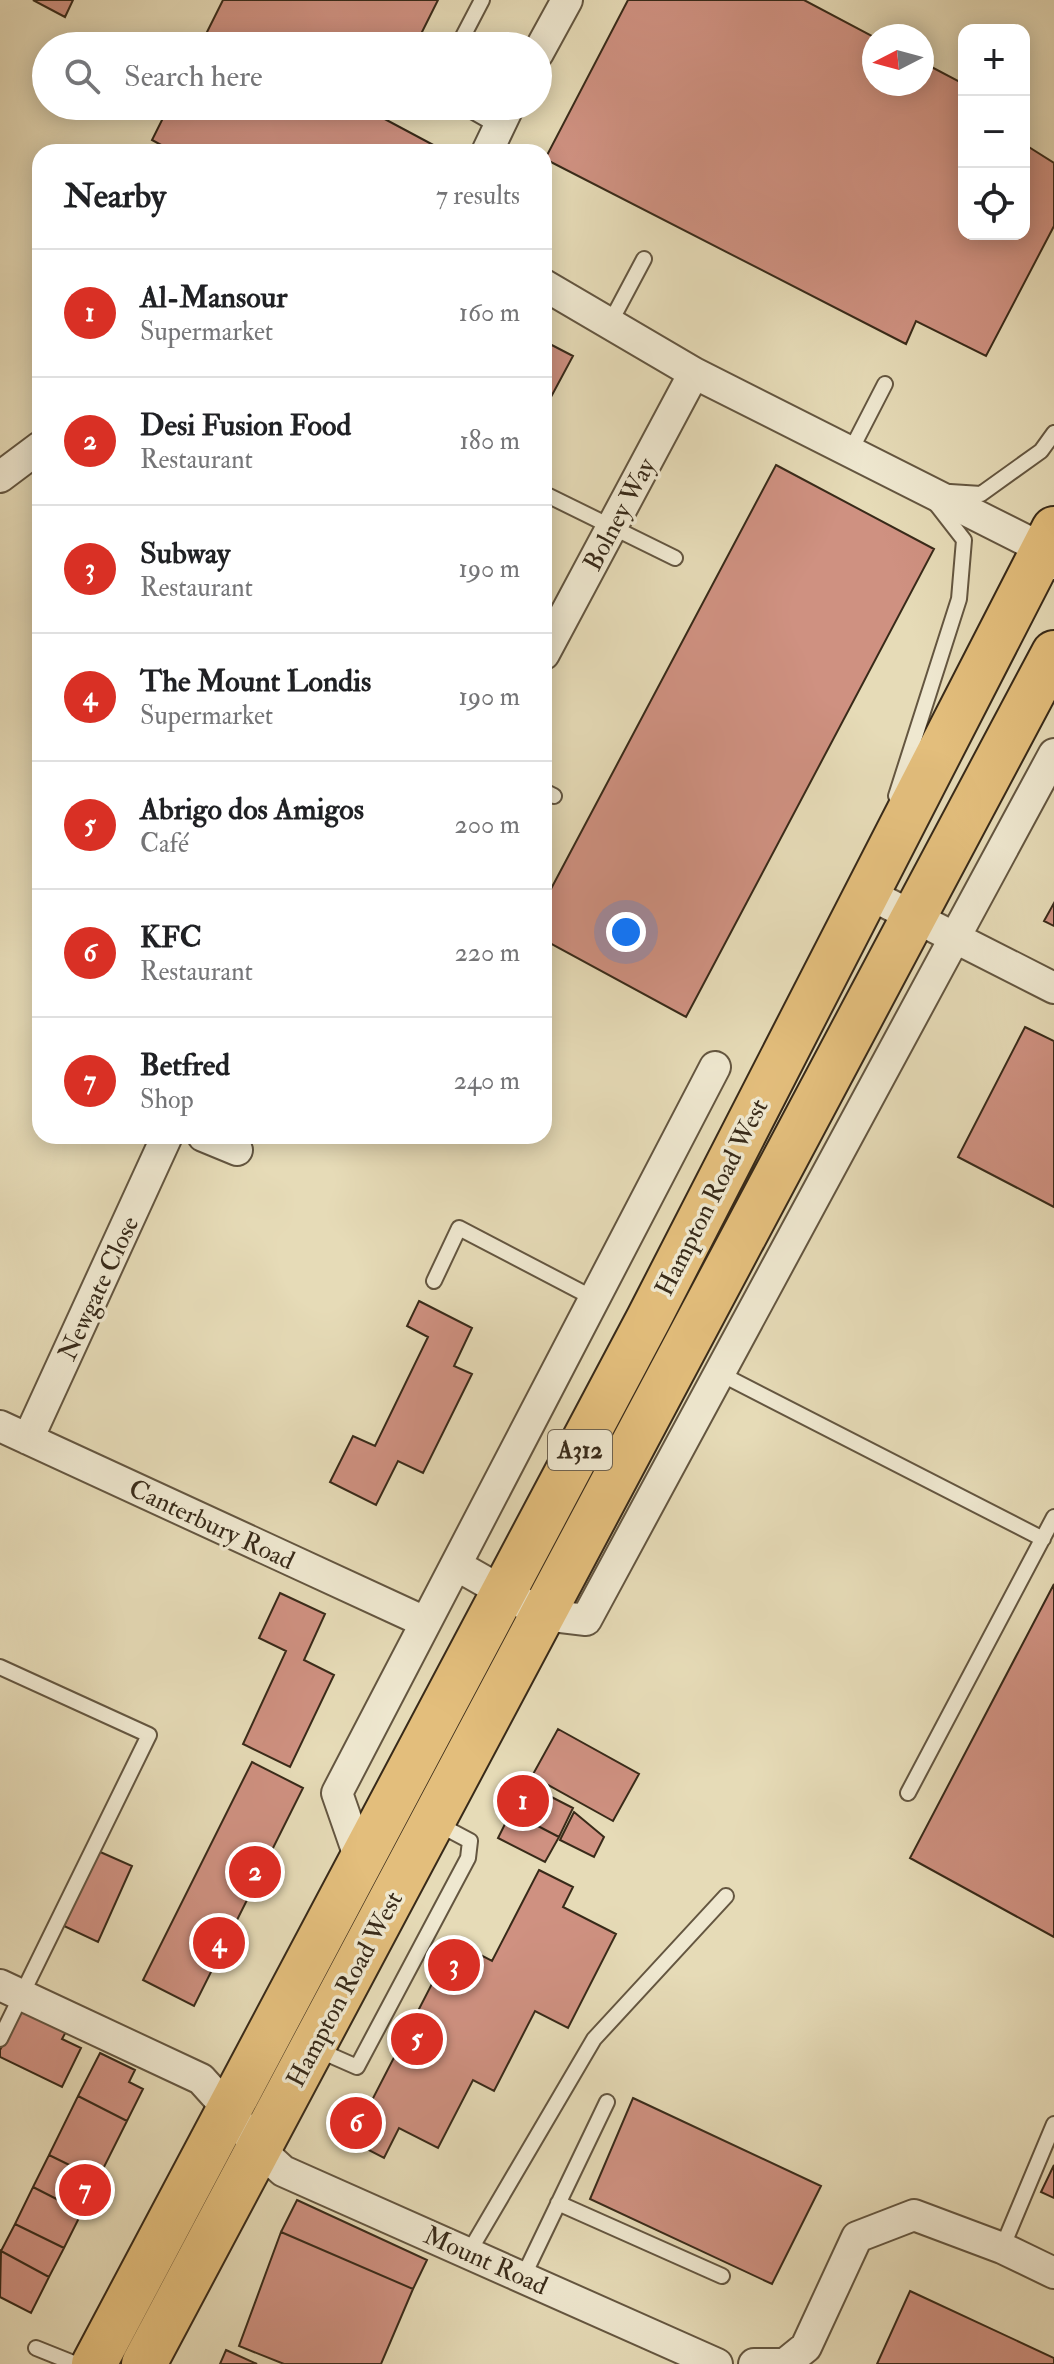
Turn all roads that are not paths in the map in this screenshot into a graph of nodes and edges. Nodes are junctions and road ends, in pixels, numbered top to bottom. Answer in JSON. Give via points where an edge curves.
{"nodes":[{"id":1,"x":482,"y":0,"type":"edge"},
{"id":2,"x":567,"y":0,"type":"edge"},
{"id":3,"x":465,"y":32,"type":"edge"},
{"id":4,"x":549,"y":32,"type":"edge"},
{"id":5,"x":644,"y":259,"type":"dead end"},
{"id":6,"x":552,"y":290,"type":"edge"},
{"id":7,"x":610,"y":323,"type":"junction"},
{"id":8,"x":694,"y":373,"type":"junction"},
{"id":9,"x":885,"y":384,"type":"dead end"},
{"id":10,"x":1054,"y":433,"type":"edge"},
{"id":11,"x":850,"y":452,"type":"junction"},
{"id":12,"x":32,"y":453,"type":"edge"},
{"id":13,"x":0,"y":477,"type":"edge"},
{"id":14,"x":926,"y":491,"type":"junction"},
{"id":15,"x":552,"y":497,"type":"edge"},
{"id":16,"x":612,"y":527,"type":"junction"},
{"id":17,"x":1051,"y":550,"type":"edge"},
{"id":18,"x":675,"y":558,"type":"dead end"},
{"id":19,"x":552,"y":639,"type":"edge"},
{"id":20,"x":1054,"y":653,"type":"edge"},
{"id":21,"x":1054,"y":754,"type":"edge"},
{"id":22,"x":867,"y":893,"type":"junction"},
{"id":23,"x":914,"y":917,"type":"junction"},
{"id":24,"x":955,"y":938,"type":"junction"},
{"id":25,"x":1054,"y":988,"type":"edge"},
{"id":26,"x":715,"y":1067,"type":"dead end"},
{"id":27,"x":163,"y":1144,"type":"edge"},
{"id":28,"x":222,"y":1144,"type":"edge"},
{"id":29,"x":237,"y":1150,"type":"dead end"},
{"id":30,"x":434,"y":1281,"type":"dead end"},
{"id":31,"x":593,"y":1298,"type":"junction"},
{"id":32,"x":719,"y":1373,"type":"junction"},
{"id":33,"x":0,"y":1426,"type":"edge"},
{"id":34,"x":28,"y":1439,"type":"junction"},
{"id":35,"x":1054,"y":1517,"type":"edge"},
{"id":36,"x":1043,"y":1539,"type":"junction"},
{"id":37,"x":456,"y":1565,"type":"junction"},
{"id":38,"x":505,"y":1593,"type":"junction"},
{"id":39,"x":544,"y":1615,"type":"junction"},
{"id":40,"x":425,"y":1622,"type":"junction"},
{"id":41,"x":0,"y":1667,"type":"edge"},
{"id":42,"x":908,"y":1793,"type":"dead end"},
{"id":43,"x":360,"y":1859,"type":"junction"},
{"id":44,"x":726,"y":1896,"type":"dead end"},
{"id":45,"x":10,"y":1990,"type":"edge"},
{"id":46,"x":0,"y":2039,"type":"edge"},
{"id":47,"x":607,"y":2102,"type":"dead end"},
{"id":48,"x":229,"y":2110,"type":"junction"},
{"id":49,"x":1054,"y":2124,"type":"edge"},
{"id":50,"x":259,"y":2149,"type":"junction"},
{"id":51,"x":558,"y":2203,"type":"junction"},
{"id":52,"x":1002,"y":2248,"type":"junction"},
{"id":53,"x":469,"y":2252,"type":"junction"},
{"id":54,"x":1054,"y":2273,"type":"edge"},
{"id":55,"x":722,"y":2276,"type":"dead end"},
{"id":56,"x":523,"y":2277,"type":"junction"},
{"id":57,"x":36,"y":2348,"type":"dead end"},
{"id":58,"x":152,"y":2363,"type":"edge"},
{"id":59,"x":76,"y":2364,"type":"edge"},
{"id":60,"x":94,"y":2364,"type":"edge"},
{"id":61,"x":717,"y":2364,"type":"edge"},
{"id":62,"x":754,"y":2364,"type":"edge"},
{"id":63,"x":785,"y":2364,"type":"edge"}],
"edges":[{"from":1,"to":3,"type":"lane"},
{"from":2,"to":4,"type":"street"},
{"from":5,"to":7,"type":"lane"},
{"from":6,"to":7,"type":"street"},
{"from":7,"to":8,"type":"street"},
{"from":8,"to":11,"type":"street"},
{"from":8,"to":16,"type":"street","name":"Bolney Way"},
{"from":9,"to":11,"type":"lane"},
{"from":10,"to":14,"type":"lane","via":[[1041,451],[981,494]]},
{"from":11,"to":14,"type":"street"},
{"from":12,"to":13,"type":"street"},
{"from":14,"to":17,"type":"street"},
{"from":14,"to":22,"type":"lane","via":[[964,540],[959,599]]},
{"from":15,"to":16,"type":"lane"},
{"from":16,"to":18,"type":"lane"},
{"from":16,"to":19,"type":"street","name":"Bolney Way"},
{"from":17,"to":22,"type":"main road","name":"Hampton Road West","number":"A312"},
{"from":20,"to":23,"type":"main road","name":"Hampton Road West","number":"A312"},
{"from":21,"to":24,"type":"street"},
{"from":22,"to":23,"type":"street"},
{"from":22,"to":38,"type":"main road","name":"Hampton Road West","number":"A312"},
{"from":23,"to":24,"type":"street"},
{"from":23,"to":39,"type":"main road","name":"Hampton Road West","number":"A312"},
{"from":24,"to":25,"type":"street"},
{"from":24,"to":32,"type":"street"},
{"from":26,"to":31,"type":"street","name":"Hampton Road West"},
{"from":27,"to":34,"type":"street","name":"Newgate Close"},
{"from":28,"to":29,"type":"street"},
{"from":30,"to":31,"type":"lane","via":[[459,1228]]},
{"from":31,"to":37,"type":"street","name":"Hampton Road West"},
{"from":32,"to":36,"type":"lane"},
{"from":32,"to":39,"type":"street","via":[[586,1620]]},
{"from":33,"to":34,"type":"street","name":"Canterbury Road"},
{"from":34,"to":40,"type":"street","name":"Canterbury Road"},
{"from":35,"to":36,"type":"lane"},
{"from":36,"to":42,"type":"lane"},
{"from":37,"to":38,"type":"street"},
{"from":37,"to":40,"type":"street","name":"Hampton Road West"},
{"from":38,"to":39,"type":"street"},
{"from":38,"to":43,"type":"main road","name":"Hampton Road West","number":"A312"},
{"from":39,"to":50,"type":"main road","name":"Hampton Road West","number":"A312"},
{"from":40,"to":43,"type":"street","name":"Hampton Road West","via":[[337,1793]]},
{"from":41,"to":45,"type":"lane","via":[[149,1735]]},
{"from":43,"to":48,"type":"main road","name":"Hampton Road West","number":"A312"},
{"from":44,"to":53,"type":"lane","via":[[594,2039]]},
{"from":45,"to":46,"type":"lane"},
{"from":45,"to":48,"type":"street","name":"Mount Road","via":[[201,2079]]},
{"from":47,"to":51,"type":"lane"},
{"from":48,"to":50,"type":"street","name":"Mount Road"},
{"from":48,"to":60,"type":"main road","name":"Hampton Road West","number":"A312"},
{"from":49,"to":52,"type":"lane"},
{"from":50,"to":53,"type":"street","name":"Mount Road","via":[[283,2171]]},
{"from":50,"to":58,"type":"main road","name":"Hampton Road West","number":"A312"},
{"from":51,"to":55,"type":"lane"},
{"from":51,"to":56,"type":"lane"},
{"from":52,"to":54,"type":"street"},
{"from":52,"to":63,"type":"street","via":[[914,2215],[857,2237],[806,2347]]},
{"from":53,"to":56,"type":"street","name":"Mount Road"},
{"from":56,"to":61,"type":"street","name":"Mount Road"},
{"from":57,"to":59,"type":"lane"},
{"from":62,"to":63,"type":"street"}]}
